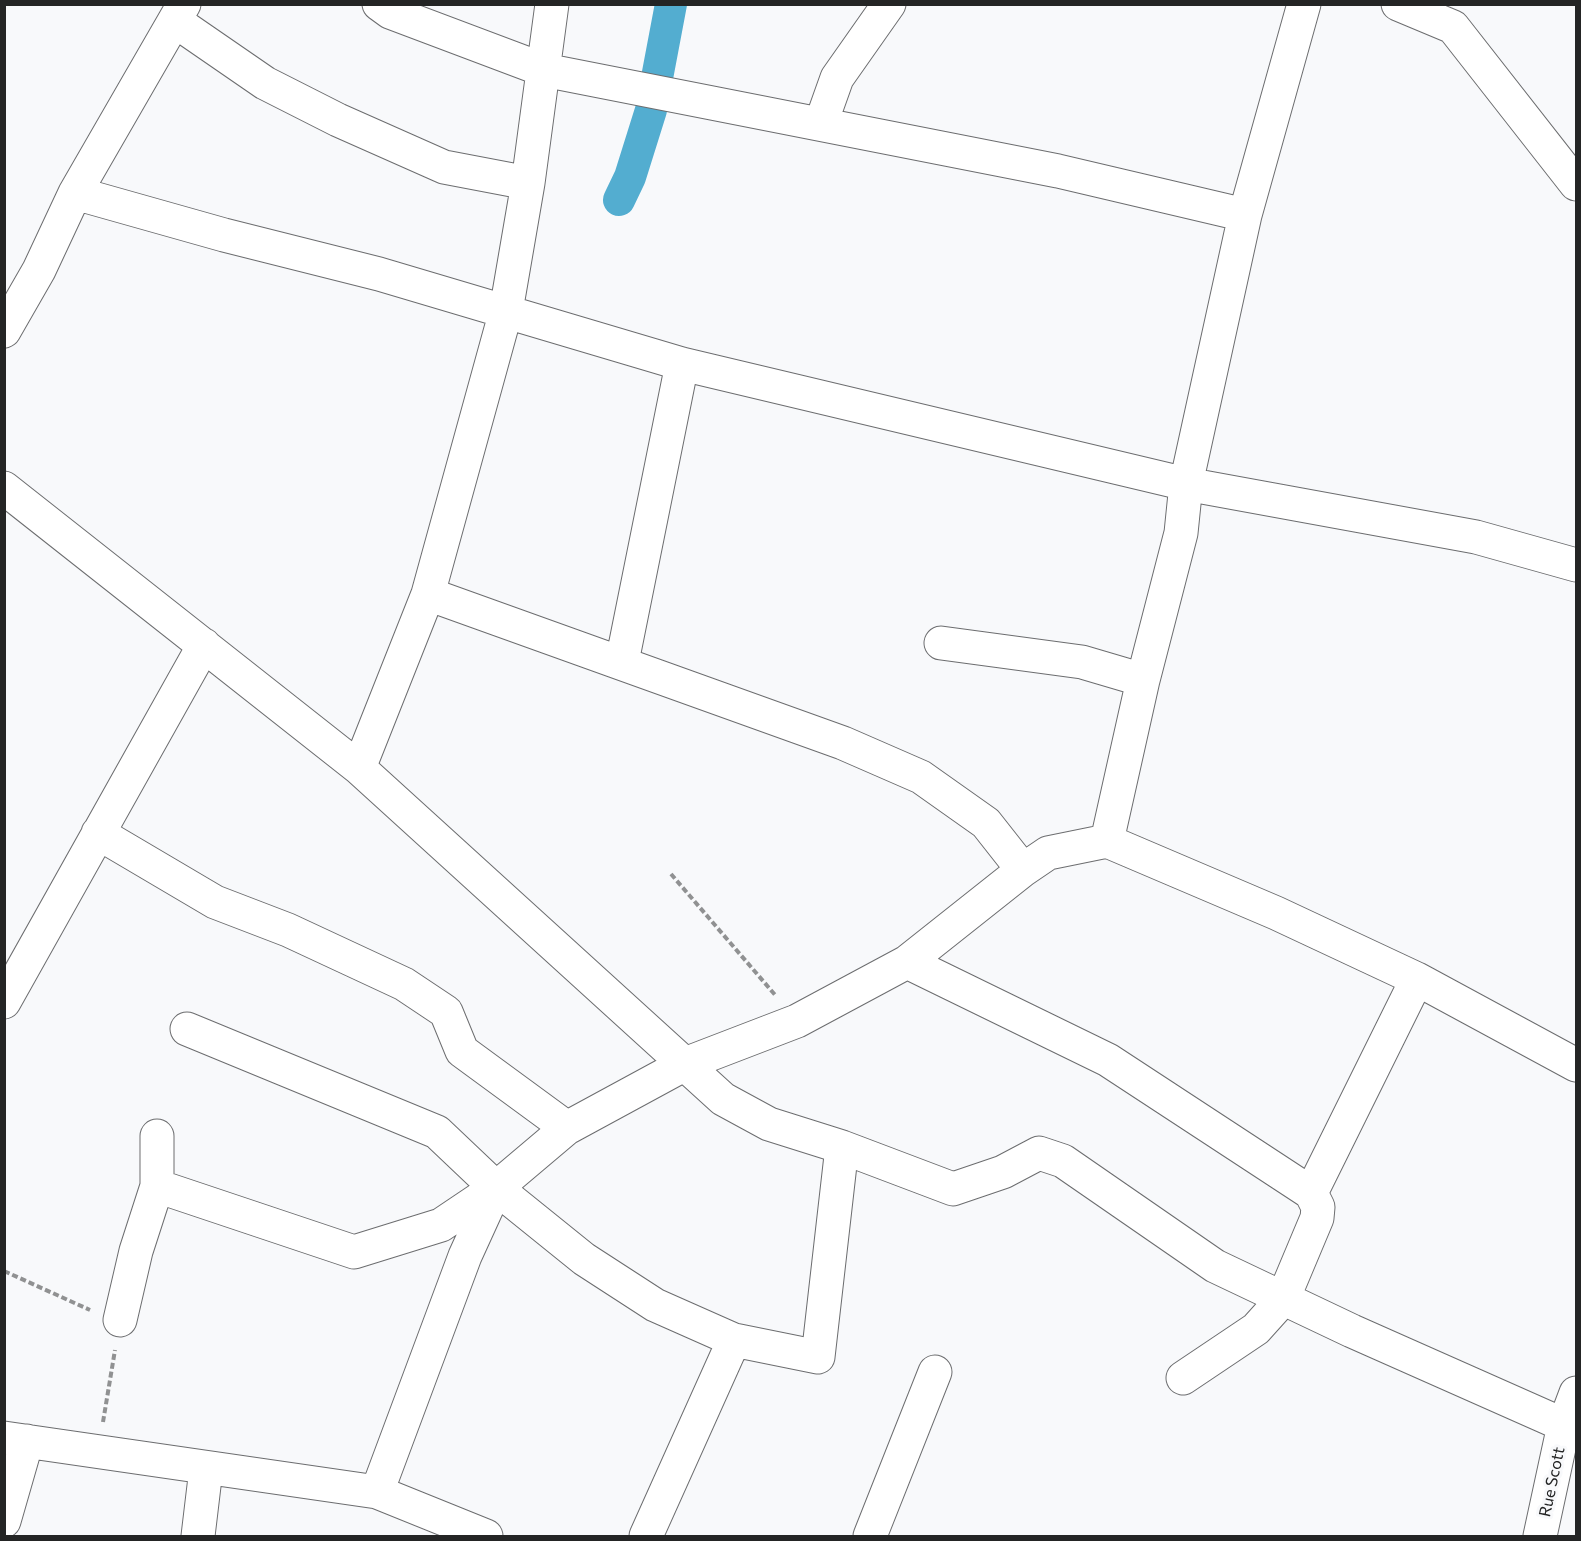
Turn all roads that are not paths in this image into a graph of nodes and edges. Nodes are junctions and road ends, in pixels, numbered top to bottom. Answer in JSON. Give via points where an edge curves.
{"nodes":[{"id":1,"x":379,"y":4,"type":"edge"},
{"id":2,"x":552,"y":4,"type":"edge"},
{"id":3,"x":889,"y":4,"type":"edge"},
{"id":4,"x":1304,"y":4,"type":"edge"},
{"id":5,"x":1398,"y":4,"type":"edge"},
{"id":6,"x":180,"y":13,"type":"edge"},
{"id":7,"x":1456,"y":16,"type":"edge"},
{"id":8,"x":544,"y":70,"type":"junction"},
{"id":9,"x":821,"y":123,"type":"junction"},
{"id":10,"x":528,"y":183,"type":"junction"},
{"id":11,"x":1576,"y":184,"type":"edge"},
{"id":12,"x":75,"y":193,"type":"junction"},
{"id":13,"x":1245,"y":215,"type":"junction"},
{"id":14,"x":506,"y":311,"type":"junction"},
{"id":15,"x":4,"y":332,"type":"edge"},
{"id":16,"x":682,"y":364,"type":"junction"},
{"id":17,"x":1186,"y":484,"type":"junction"},
{"id":18,"x":4,"y":488,"type":"edge"},
{"id":19,"x":1576,"y":565,"type":"edge"},
{"id":20,"x":428,"y":594,"type":"junction"},
{"id":21,"x":941,"y":644,"type":"dead end"},
{"id":22,"x":204,"y":645,"type":"junction"},
{"id":23,"x":622,"y":662,"type":"junction"},
{"id":24,"x":1143,"y":680,"type":"junction"},
{"id":25,"x":359,"y":768,"type":"junction"},
{"id":26,"x":98,"y":833,"type":"junction"},
{"id":27,"x":1107,"y":841,"type":"junction"},
{"id":28,"x":1023,"y":870,"type":"junction"},
{"id":29,"x":907,"y":962,"type":"junction"},
{"id":30,"x":1417,"y":979,"type":"junction"},
{"id":31,"x":4,"y":1002,"type":"edge"},
{"id":32,"x":187,"y":1029,"type":"dead end"},
{"id":33,"x":685,"y":1064,"type":"junction"},
{"id":34,"x":1576,"y":1065,"type":"edge"},
{"id":35,"x":567,"y":1128,"type":"junction"},
{"id":36,"x":157,"y":1136,"type":"dead end"},
{"id":37,"x":842,"y":1147,"type":"junction"},
{"id":38,"x":157,"y":1186,"type":"junction"},
{"id":39,"x":496,"y":1188,"type":"junction"},
{"id":40,"x":1311,"y":1192,"type":"junction"},
{"id":41,"x":1283,"y":1299,"type":"junction"},
{"id":42,"x":120,"y":1320,"type":"road end"},
{"id":43,"x":734,"y":1340,"type":"junction"},
{"id":44,"x":935,"y":1372,"type":"dead end"},
{"id":45,"x":1183,"y":1378,"type":"dead end"},
{"id":46,"x":1576,"y":1393,"type":"edge"},
{"id":47,"x":1564,"y":1425,"type":"junction"},
{"id":48,"x":16,"y":1440,"type":"edge"},
{"id":49,"x":206,"y":1469,"type":"junction"},
{"id":50,"x":377,"y":1492,"type":"junction"},
{"id":51,"x":4,"y":1521,"type":"edge"},
{"id":52,"x":198,"y":1536,"type":"edge"},
{"id":53,"x":486,"y":1536,"type":"edge"},
{"id":54,"x":646,"y":1536,"type":"edge"},
{"id":55,"x":870,"y":1536,"type":"edge"},
{"id":56,"x":1540,"y":1536,"type":"edge"}],
"edges":[{"from":1,"to":8,"type":"street","via":[[390,12]]},
{"from":2,"to":8,"type":"street"},
{"from":3,"to":9,"type":"street","via":[[837,78]]},
{"from":4,"to":13,"type":"street"},
{"from":5,"to":7,"type":"street"},
{"from":6,"to":10,"type":"street","via":[[265,83],[338,120],[444,167]]},
{"from":6,"to":12,"type":"street"},
{"from":7,"to":11,"type":"street"},
{"from":8,"to":9,"type":"street"},
{"from":8,"to":10,"type":"street"},
{"from":9,"to":13,"type":"street","via":[[1058,171]]},
{"from":10,"to":14,"type":"street"},
{"from":12,"to":14,"type":"street"},
{"from":12,"to":15,"type":"street"},
{"from":13,"to":17,"type":"street"},
{"from":14,"to":16,"type":"street"},
{"from":14,"to":20,"type":"street"},
{"from":16,"to":17,"type":"street"},
{"from":16,"to":23,"type":"street"},
{"from":17,"to":19,"type":"street","via":[[1476,537]]},
{"from":17,"to":24,"type":"street","via":[[1181,533]]},
{"from":18,"to":22,"type":"street"},
{"from":20,"to":23,"type":"street"},
{"from":20,"to":25,"type":"street"},
{"from":21,"to":24,"type":"street","via":[[1082,662]]},
{"from":22,"to":25,"type":"street"},
{"from":22,"to":26,"type":"street"},
{"from":23,"to":28,"type":"street","via":[[843,743],[921,777],[986,824]]},
{"from":24,"to":27,"type":"street"},
{"from":25,"to":33,"type":"street"},
{"from":26,"to":31,"type":"street"},
{"from":26,"to":35,"type":"street","via":[[215,902],[288,930],[404,984],[446,1012],[462,1051]]},
{"from":27,"to":28,"type":"street","via":[[1048,853]]},
{"from":27,"to":30,"type":"street"},
{"from":28,"to":29,"type":"street"},
{"from":29,"to":33,"type":"street","via":[[797,1021]]},
{"from":29,"to":40,"type":"street","via":[[1108,1060]]},
{"from":30,"to":34,"type":"street"},
{"from":30,"to":40,"type":"street"},
{"from":32,"to":39,"type":"street","via":[[437,1132]]},
{"from":33,"to":35,"type":"street"},
{"from":33,"to":37,"type":"street","via":[[723,1100],[769,1124]]},
{"from":35,"to":39,"type":"street"},
{"from":36,"to":38,"type":"street"},
{"from":37,"to":41,"type":"street","via":[[953,1189],[1003,1172],[1039,1153],[1063,1161],[1215,1266]]},
{"from":37,"to":43,"type":"street","via":[[818,1358]]},
{"from":38,"to":39,"type":"street","via":[[354,1252],[441,1225]]},
{"from":38,"to":42,"type":"street"},
{"from":39,"to":43,"type":"street","via":[[584,1259],[655,1305]]},
{"from":39,"to":50,"type":"street","via":[[465,1256]]},
{"from":40,"to":41,"type":"street","via":[[1318,1207],[1317,1218]]},
{"from":41,"to":45,"type":"street","via":[[1256,1329]]},
{"from":41,"to":47,"type":"street"},
{"from":43,"to":54,"type":"street"},
{"from":44,"to":55,"type":"street"},
{"from":46,"to":47,"type":"street","name":"Rue Scott"},
{"from":47,"to":56,"type":"street","name":"Rue Scott"},
{"from":48,"to":49,"type":"street"},
{"from":48,"to":51,"type":"street"},
{"from":49,"to":50,"type":"street"},
{"from":49,"to":52,"type":"street"},
{"from":50,"to":53,"type":"street"}]}
